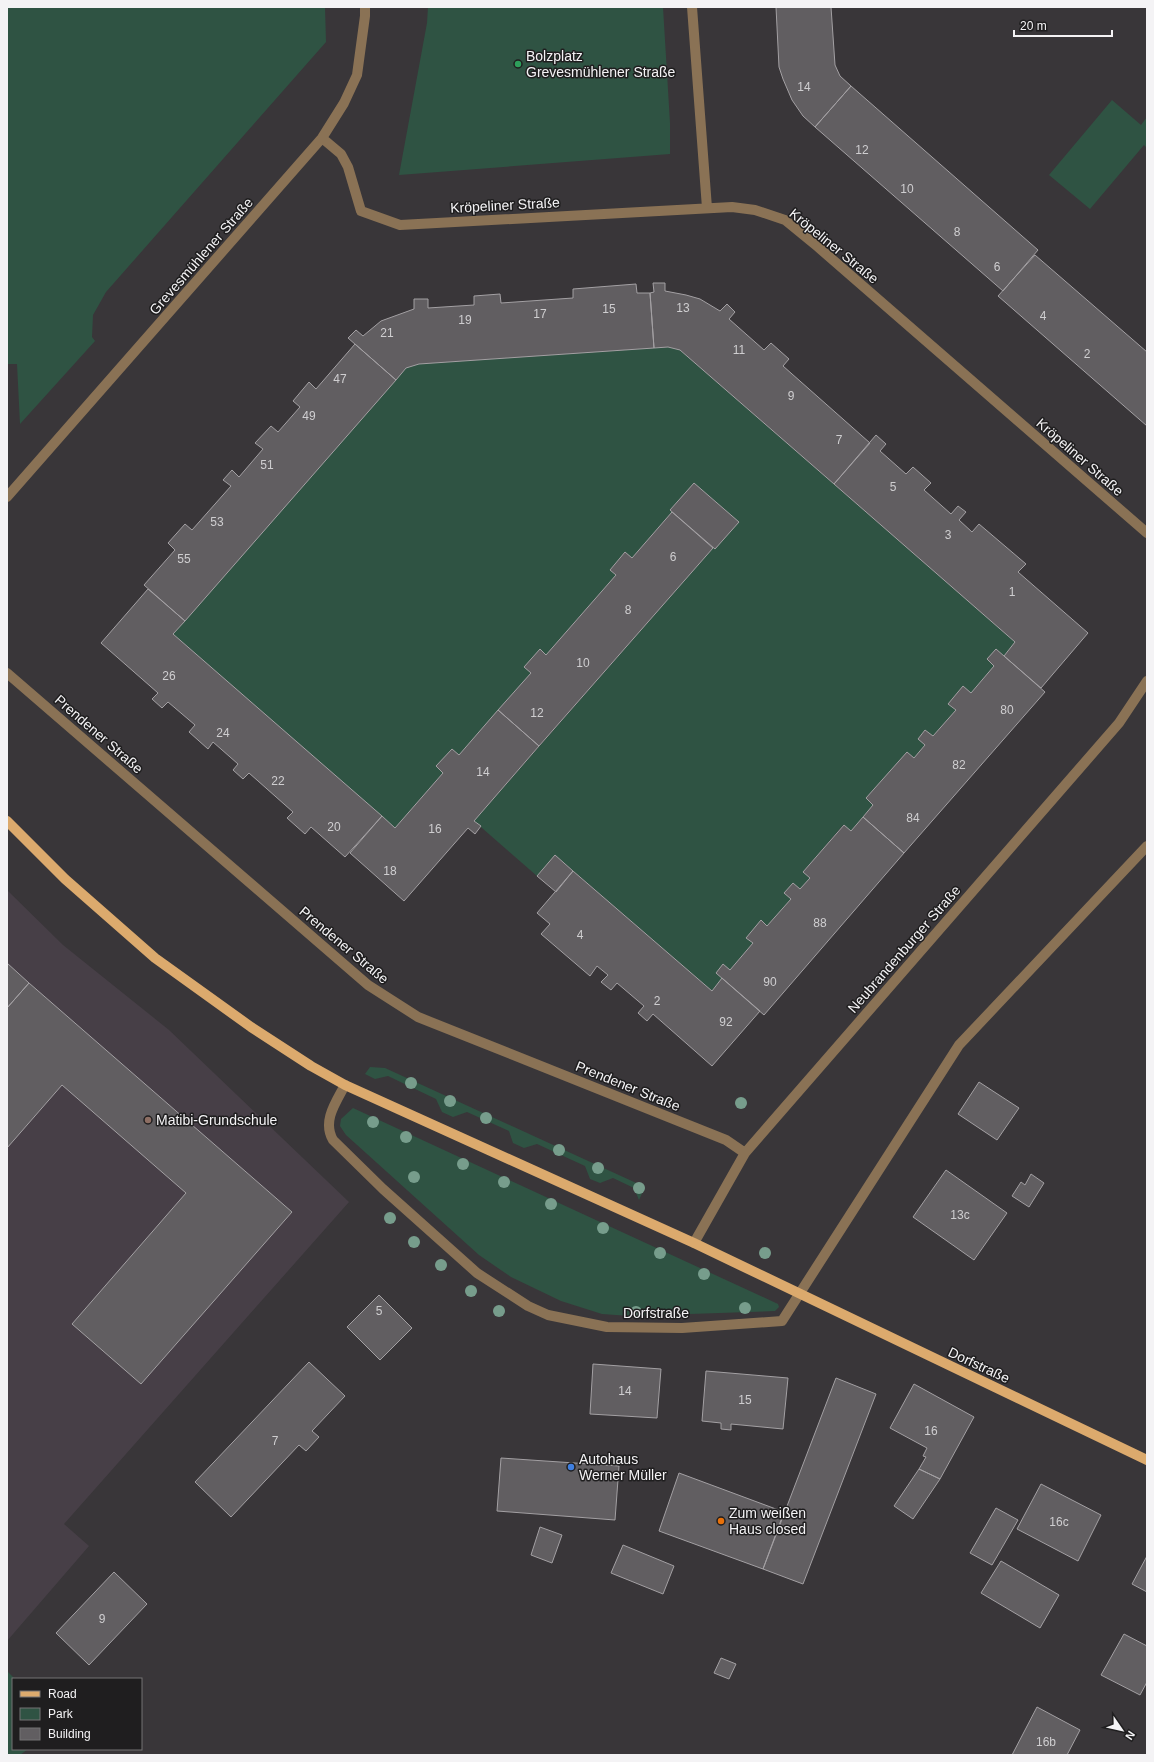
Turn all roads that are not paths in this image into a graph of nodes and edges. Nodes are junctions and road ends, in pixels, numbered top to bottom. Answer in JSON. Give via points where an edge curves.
{"nodes":[{"id":1,"x":365,"y":7,"type":"edge"},
{"id":2,"x":692,"y":7,"type":"edge"},
{"id":3,"x":322,"y":138,"type":"junction"},
{"id":4,"x":707,"y":208,"type":"junction"},
{"id":5,"x":7,"y":497,"type":"edge"},
{"id":6,"x":1147,"y":533,"type":"edge"},
{"id":7,"x":7,"y":673,"type":"edge"},
{"id":8,"x":1147,"y":681,"type":"edge"},
{"id":9,"x":7,"y":822,"type":"edge"},
{"id":10,"x":1147,"y":846,"type":"edge"},
{"id":11,"x":345,"y":1086,"type":"junction"},
{"id":12,"x":744,"y":1153,"type":"junction"},
{"id":13,"x":694,"y":1243,"type":"junction"},
{"id":14,"x":799,"y":1295,"type":"junction"},
{"id":15,"x":1147,"y":1460,"type":"edge"}],
"edges":[{"from":1,"to":3,"type":"street","name":"Grevesmühlener Straße","via":[[357,75],[344,103]]},
{"from":2,"to":4,"type":"street"},
{"from":3,"to":4,"type":"street","name":"Kröpeliner Straße","via":[[340,154],[348,167],[361,211],[400,225]]},
{"from":3,"to":5,"type":"street","name":"Grevesmühlener Straße"},
{"from":4,"to":6,"type":"street","name":"Kröpeliner Straße","via":[[732,207],[755,210],[785,220],[823,250]]},
{"from":7,"to":12,"type":"street","name":"Prendener Straße","via":[[368,986],[418,1017],[726,1140]]},
{"from":8,"to":12,"type":"street","name":"Neubrandenburger Straße","via":[[1119,724]]},
{"from":9,"to":11,"type":"main road","via":[[65,879],[155,958],[251,1027]]},
{"from":10,"to":14,"type":"street","via":[[959,1045]]},
{"from":11,"to":13,"type":"main road"},
{"from":11,"to":14,"type":"street","name":"Dorfstraße","via":[[328,1124],[333,1140],[383,1189],[477,1273],[528,1306],[548,1315],[607,1327],[682,1328],[782,1321]]},
{"from":12,"to":13,"type":"street","name":"Neubrandenburger Straße"},
{"from":13,"to":14,"type":"main road","name":"Dorfstraße"},
{"from":14,"to":15,"type":"main road","name":"Dorfstraße"}]}
